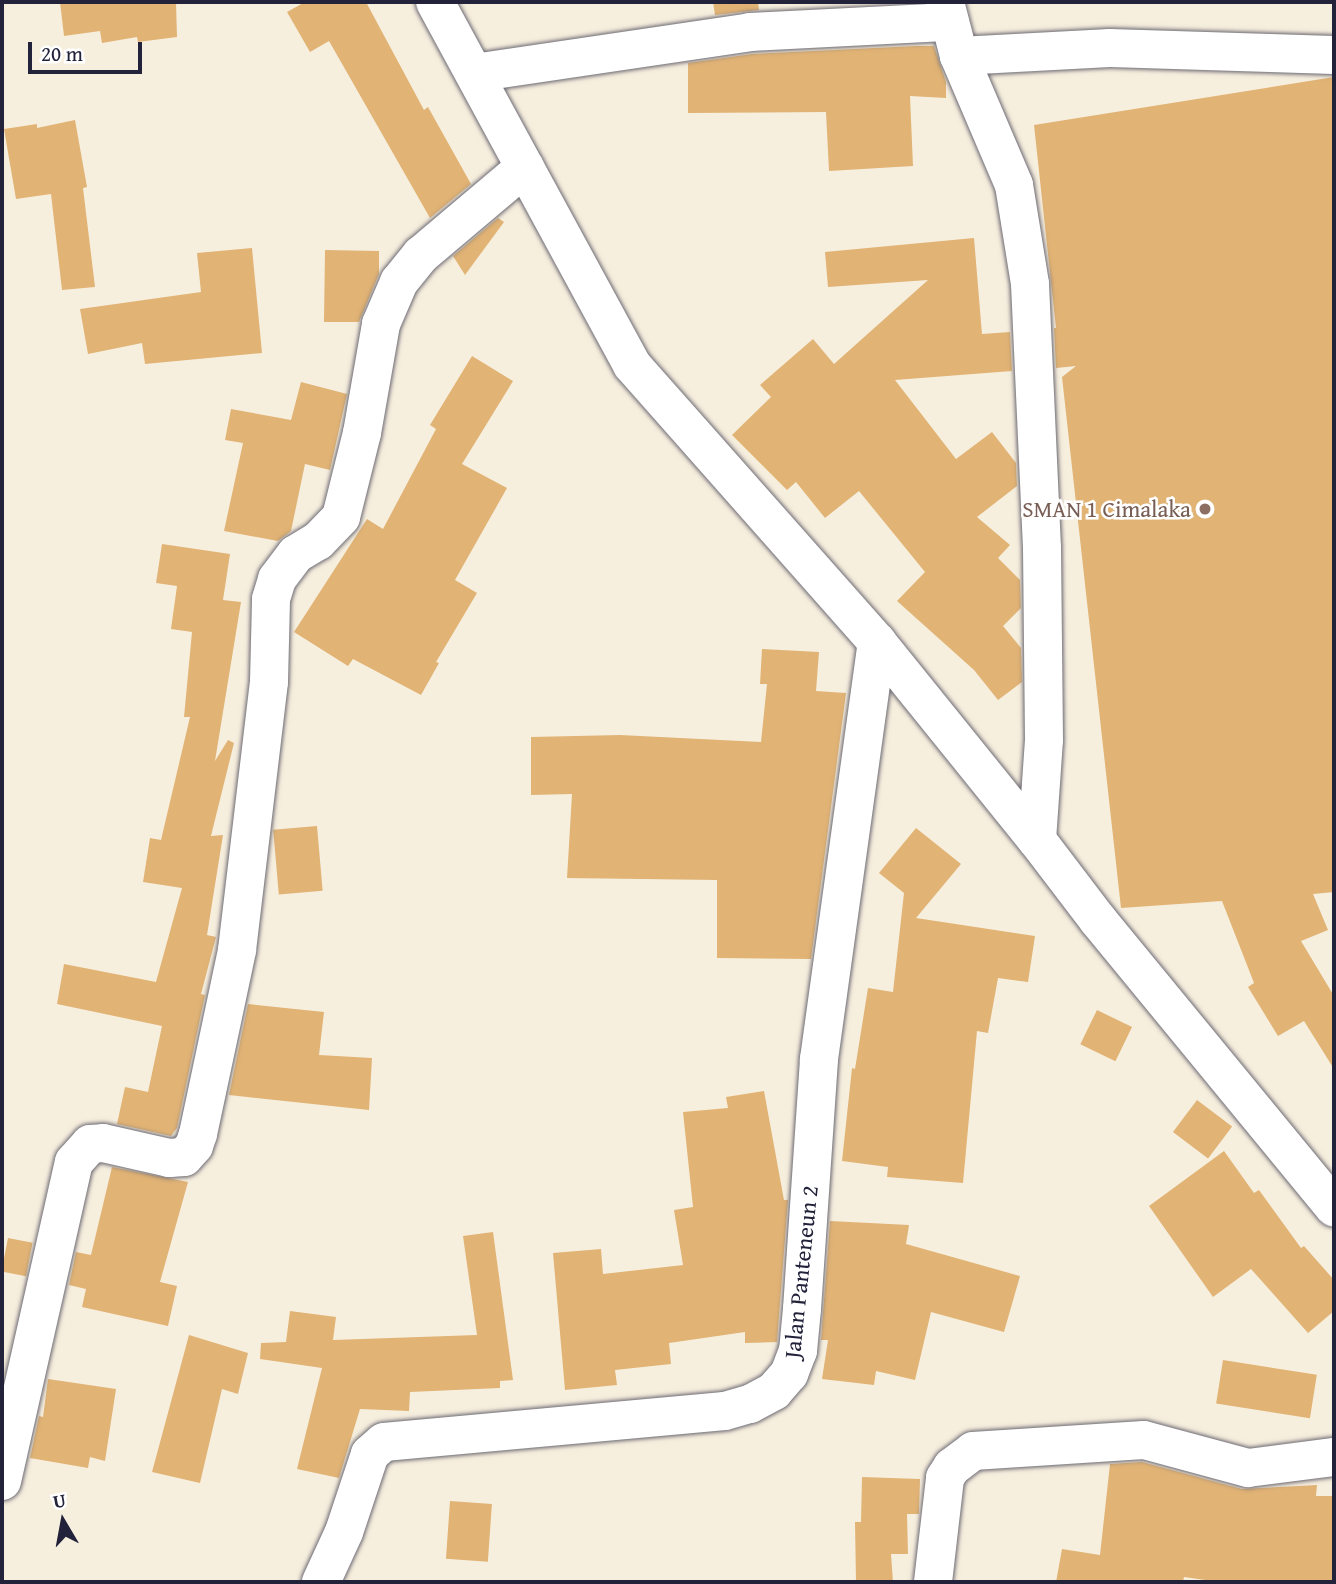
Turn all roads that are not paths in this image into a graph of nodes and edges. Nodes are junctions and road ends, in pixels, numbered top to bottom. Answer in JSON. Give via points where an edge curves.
{"nodes":[{"id":1,"x":435,"y":2,"type":"edge"},
{"id":2,"x":951,"y":27,"type":"edge"},
{"id":3,"x":1334,"y":55,"type":"edge"},
{"id":4,"x":474,"y":73,"type":"junction"},
{"id":5,"x":525,"y":167,"type":"junction"},
{"id":6,"x":877,"y":642,"type":"junction"},
{"id":7,"x":1037,"y":840,"type":"junction"},
{"id":8,"x":1334,"y":1207,"type":"edge"},
{"id":9,"x":1334,"y":1457,"type":"edge"},
{"id":10,"x":2,"y":1481,"type":"edge"},
{"id":11,"x":321,"y":1582,"type":"edge"},
{"id":12,"x":933,"y":1582,"type":"edge"}],
"edges":[{"from":1,"to":4,"type":"street"},
{"from":2,"to":3,"type":"street","via":[[1110,48]]},
{"from":2,"to":4,"type":"street","via":[[750,32]]},
{"from":2,"to":7,"type":"street","via":[[1014,185],[1030,284],[1042,548],[1044,740]]},
{"from":4,"to":5,"type":"street"},
{"from":5,"to":6,"type":"street","via":[[632,366]]},
{"from":5,"to":10,"type":"street","via":[[421,255],[398,282],[381,324],[362,433],[341,517],[318,541],[296,554],[277,579],[271,599],[270,682],[237,950],[198,1134],[184,1157],[169,1158],[103,1143],[90,1144],[74,1162]]},
{"from":6,"to":7,"type":"street"},
{"from":6,"to":11,"type":"street","name":"Jalan Panteneun 2","via":[[819,1059],[802,1309],[789,1374],[762,1398],[724,1410],[384,1442],[370,1454],[344,1532]]},
{"from":7,"to":8,"type":"street"},
{"from":9,"to":12,"type":"street","via":[[1248,1468],[1144,1440],[973,1451],[951,1467],[945,1478]]}]}
